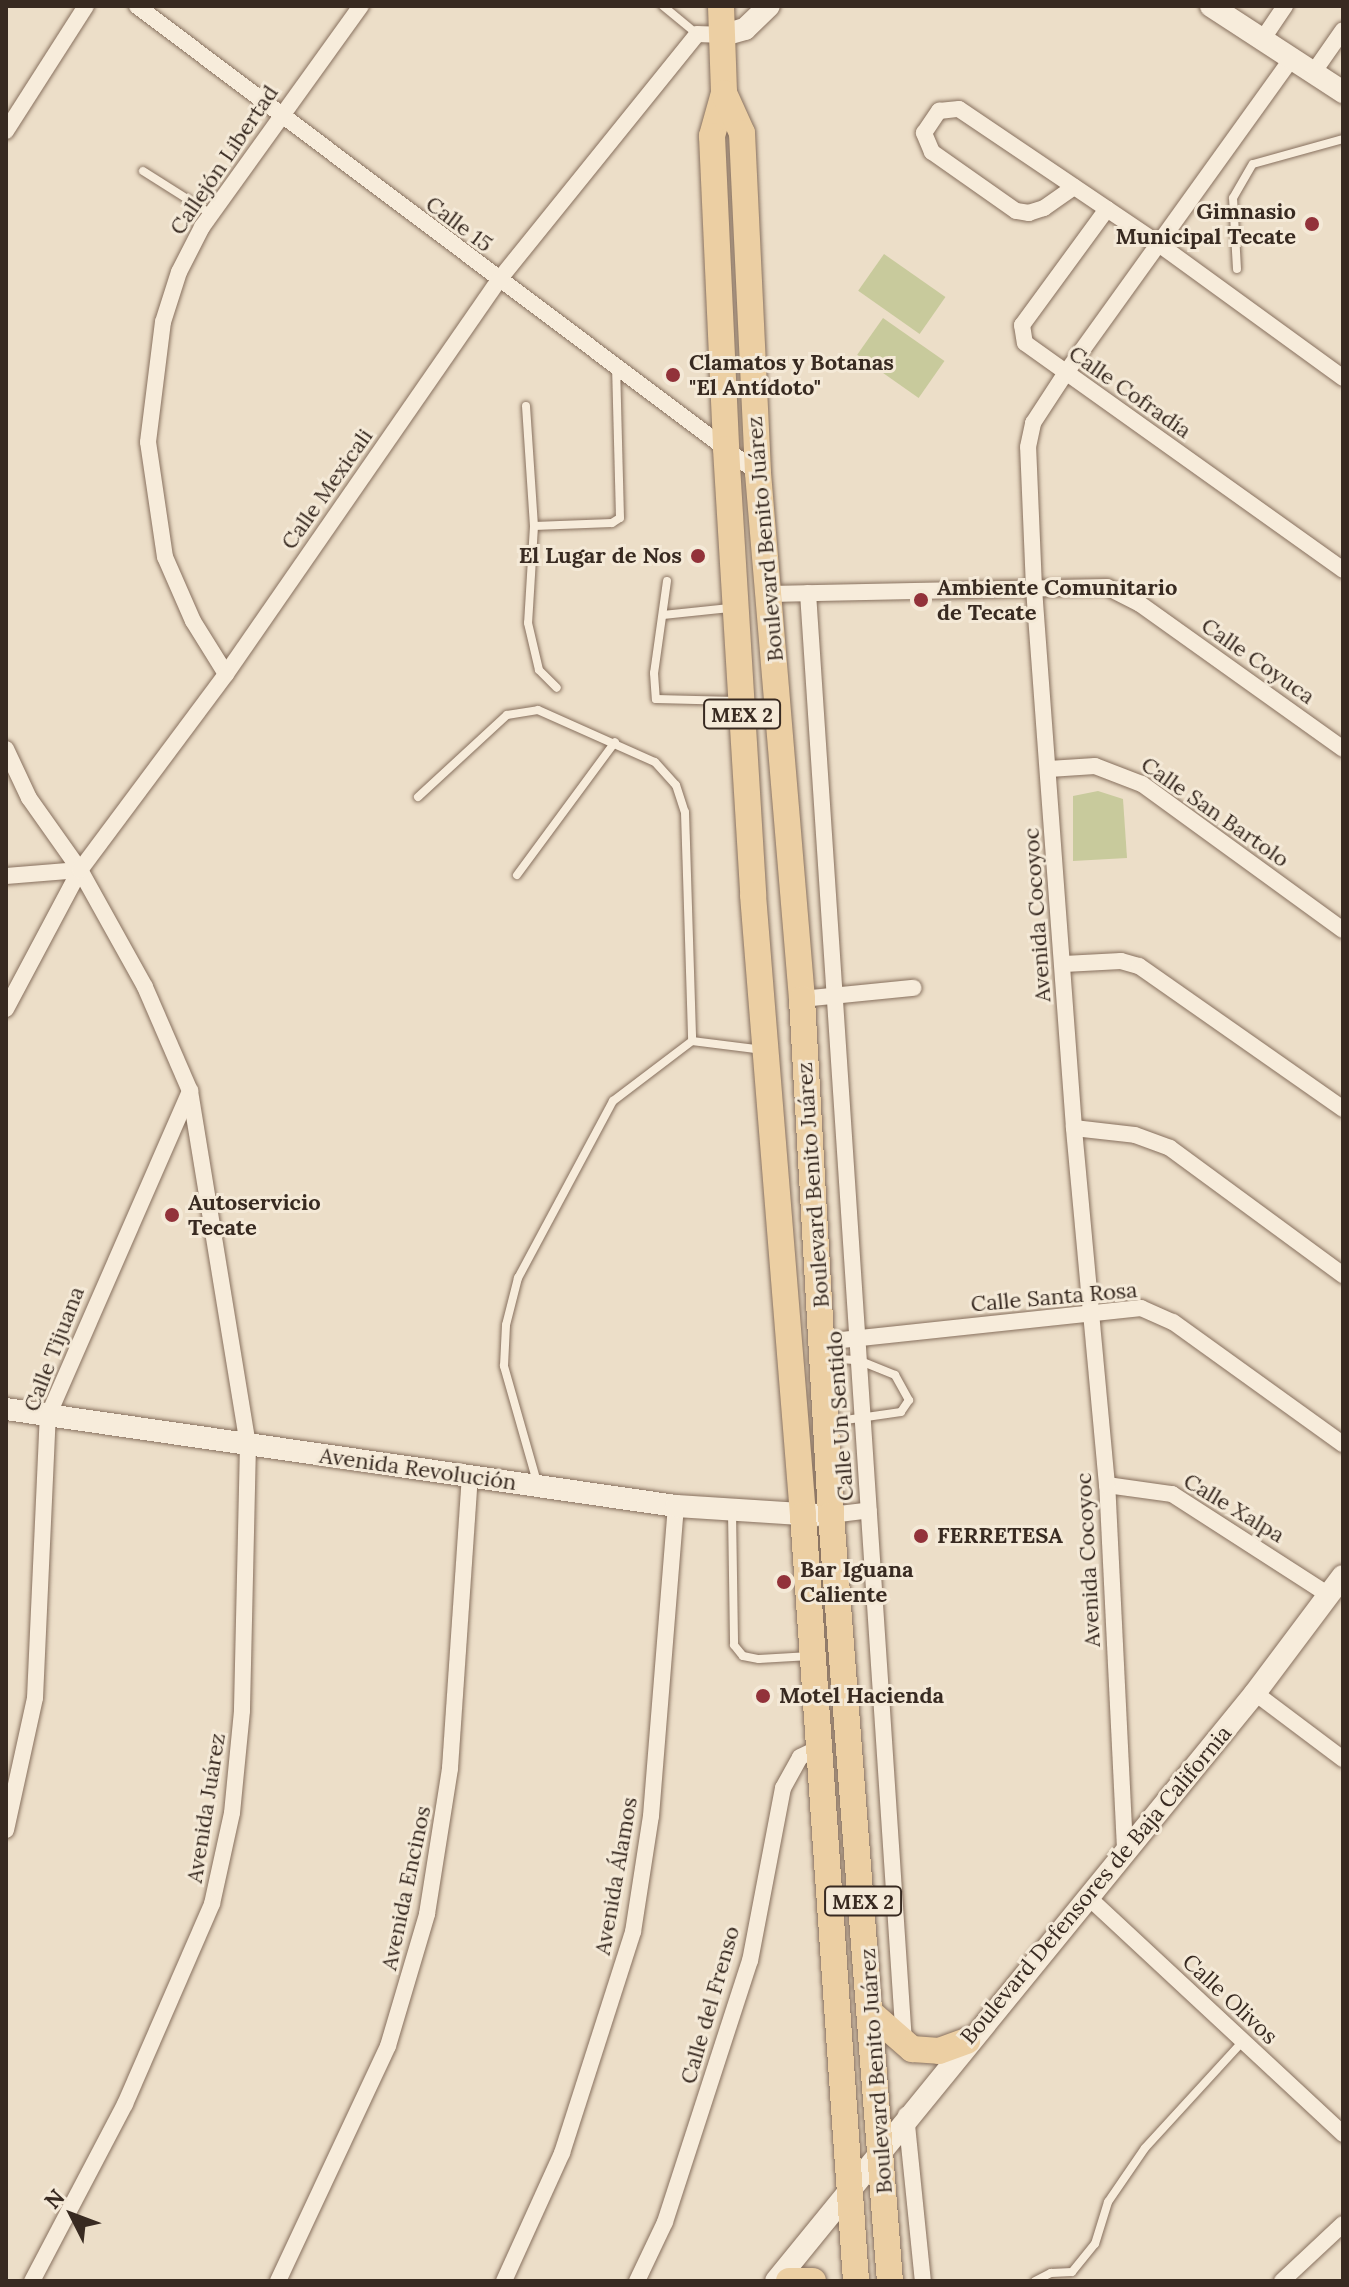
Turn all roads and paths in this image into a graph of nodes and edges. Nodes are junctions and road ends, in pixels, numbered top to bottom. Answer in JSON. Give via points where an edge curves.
{"nodes":[{"id":1,"x":86,"y":6,"type":"edge"},
{"id":2,"x":137,"y":6,"type":"edge"},
{"id":3,"x":361,"y":6,"type":"edge"},
{"id":4,"x":663,"y":6,"type":"edge"},
{"id":5,"x":721,"y":6,"type":"edge"},
{"id":6,"x":769,"y":6,"type":"edge"},
{"id":7,"x":1211,"y":6,"type":"edge"},
{"id":8,"x":1285,"y":6,"type":"edge"},
{"id":9,"x":1343,"y":30,"type":"edge"},
{"id":10,"x":697,"y":34,"type":"junction"},
{"id":11,"x":724,"y":35,"type":"junction"},
{"id":12,"x":1262,"y":40,"type":"junction"},
{"id":13,"x":1291,"y":59,"type":"junction"},
{"id":14,"x":1313,"y":73,"type":"junction"},
{"id":15,"x":1343,"y":92,"type":"edge"},
{"id":16,"x":724,"y":93,"type":"junction"},
{"id":17,"x":279,"y":113,"type":"junction"},
{"id":18,"x":6,"y":131,"type":"edge"},
{"id":19,"x":1343,"y":139,"type":"edge"},
{"id":20,"x":143,"y":171,"type":"dead end"},
{"id":21,"x":1074,"y":187,"type":"junction"},
{"id":22,"x":1107,"y":209,"type":"junction"},
{"id":23,"x":211,"y":214,"type":"junction"},
{"id":24,"x":1156,"y":242,"type":"junction"},
{"id":25,"x":1237,"y":269,"type":"dead end"},
{"id":26,"x":498,"y":281,"type":"junction"},
{"id":27,"x":616,"y":368,"type":"junction"},
{"id":28,"x":1065,"y":374,"type":"junction"},
{"id":29,"x":1343,"y":378,"type":"edge"},
{"id":30,"x":526,"y":406,"type":"dead end"},
{"id":31,"x":726,"y":449,"type":"junction"},
{"id":32,"x":758,"y":473,"type":"junction"},
{"id":33,"x":534,"y":526,"type":"junction"},
{"id":34,"x":1343,"y":570,"type":"edge"},
{"id":35,"x":667,"y":581,"type":"dead end"},
{"id":36,"x":1034,"y":588,"type":"junction"},
{"id":37,"x":808,"y":593,"type":"junction"},
{"id":38,"x":769,"y":594,"type":"junction"},
{"id":39,"x":735,"y":607,"type":"junction"},
{"id":40,"x":663,"y":615,"type":"junction"},
{"id":41,"x":226,"y":674,"type":"junction"},
{"id":42,"x":557,"y":688,"type":"dead end"},
{"id":43,"x":741,"y":701,"type":"junction"},
{"id":44,"x":615,"y":742,"type":"junction"},
{"id":45,"x":6,"y":749,"type":"edge"},
{"id":46,"x":1343,"y":749,"type":"edge"},
{"id":47,"x":1049,"y":769,"type":"junction"},
{"id":48,"x":418,"y":797,"type":"dead end"},
{"id":49,"x":80,"y":870,"type":"junction"},
{"id":50,"x":517,"y":875,"type":"dead end"},
{"id":51,"x":6,"y":876,"type":"edge"},
{"id":52,"x":1343,"y":930,"type":"edge"},
{"id":53,"x":1064,"y":964,"type":"junction"},
{"id":54,"x":913,"y":988,"type":"dead end"},
{"id":55,"x":835,"y":996,"type":"junction"},
{"id":56,"x":802,"y":999,"type":"junction"},
{"id":57,"x":6,"y":1009,"type":"edge"},
{"id":58,"x":692,"y":1041,"type":"junction"},
{"id":59,"x":766,"y":1050,"type":"junction"},
{"id":60,"x":190,"y":1091,"type":"junction"},
{"id":61,"x":1343,"y":1109,"type":"edge"},
{"id":62,"x":1074,"y":1128,"type":"junction"},
{"id":63,"x":1343,"y":1275,"type":"edge"},
{"id":64,"x":1094,"y":1312,"type":"junction"},
{"id":65,"x":856,"y":1339,"type":"junction"},
{"id":66,"x":823,"y":1350,"type":"junction"},
{"id":67,"x":858,"y":1360,"type":"junction"},
{"id":68,"x":6,"y":1409,"type":"edge"},
{"id":69,"x":48,"y":1416,"type":"junction"},
{"id":70,"x":862,"y":1418,"type":"junction"},
{"id":71,"x":827,"y":1422,"type":"junction"},
{"id":72,"x":248,"y":1444,"type":"junction"},
{"id":73,"x":1343,"y":1444,"type":"edge"},
{"id":74,"x":470,"y":1477,"type":"junction"},
{"id":75,"x":1107,"y":1485,"type":"junction"},
{"id":76,"x":538,"y":1487,"type":"junction"},
{"id":77,"x":676,"y":1506,"type":"junction"},
{"id":78,"x":869,"y":1510,"type":"junction"},
{"id":79,"x":732,"y":1511,"type":"junction"},
{"id":80,"x":803,"y":1515,"type":"junction"},
{"id":81,"x":831,"y":1515,"type":"junction"},
{"id":82,"x":1343,"y":1576,"type":"edge"},
{"id":83,"x":1329,"y":1595,"type":"junction"},
{"id":84,"x":813,"y":1656,"type":"junction"},
{"id":85,"x":1255,"y":1693,"type":"junction"},
{"id":86,"x":819,"y":1748,"type":"junction"},
{"id":87,"x":1343,"y":1759,"type":"edge"},
{"id":88,"x":6,"y":1830,"type":"edge"},
{"id":89,"x":1125,"y":1849,"type":"junction"},
{"id":90,"x":1087,"y":1896,"type":"junction"},
{"id":91,"x":873,"y":2015,"type":"junction"},
{"id":92,"x":838,"y":2020,"type":"junction"},
{"id":93,"x":967,"y":2041,"type":"junction"},
{"id":94,"x":1243,"y":2041,"type":"junction"},
{"id":95,"x":904,"y":2044,"type":"junction"},
{"id":96,"x":906,"y":2115,"type":"junction"},
{"id":97,"x":1343,"y":2134,"type":"edge"},
{"id":98,"x":882,"y":2144,"type":"junction"},
{"id":99,"x":849,"y":2195,"type":"junction"},
{"id":100,"x":1343,"y":2224,"type":"edge"},
{"id":101,"x":32,"y":2281,"type":"edge"},
{"id":102,"x":278,"y":2281,"type":"edge"},
{"id":103,"x":504,"y":2281,"type":"edge"},
{"id":104,"x":637,"y":2281,"type":"edge"},
{"id":105,"x":776,"y":2281,"type":"edge"},
{"id":106,"x":789,"y":2281,"type":"edge"},
{"id":107,"x":813,"y":2281,"type":"edge"},
{"id":108,"x":856,"y":2281,"type":"edge"},
{"id":109,"x":890,"y":2281,"type":"edge"},
{"id":110,"x":923,"y":2281,"type":"edge"},
{"id":111,"x":1035,"y":2281,"type":"edge"},
{"id":112,"x":1282,"y":2281,"type":"edge"}],
"edges":[{"from":1,"to":18,"type":"street"},
{"from":2,"to":17,"type":"street","name":"Calle 15"},
{"from":3,"to":17,"type":"street","name":"Callejón Libertad"},
{"from":4,"to":10,"type":"lane"},
{"from":5,"to":11,"type":"main road","name":"Boulevard Benito Juárez","number":"MEX 2"},
{"from":6,"to":11,"type":"main road","via":[[745,29]]},
{"from":7,"to":12,"type":"main road"},
{"from":8,"to":12,"type":"street"},
{"from":9,"to":14,"type":"street"},
{"from":10,"to":11,"type":"street"},
{"from":10,"to":26,"type":"street","name":"Calle Mexicali"},
{"from":11,"to":16,"type":"main road","name":"Boulevard Benito Juárez","number":"MEX 2"},
{"from":12,"to":13,"type":"main road"},
{"from":13,"to":14,"type":"main road"},
{"from":13,"to":24,"type":"street","name":"Avenida Cocoyoc"},
{"from":14,"to":15,"type":"main road"},
{"from":16,"to":31,"type":"main road","name":"Boulevard Benito Juárez","number":"MEX 2","via":[[712,136]]},
{"from":16,"to":32,"type":"main road","name":"Boulevard Benito Juárez","number":"MEX 2","via":[[742,133]]},
{"from":17,"to":23,"type":"street","name":"Callejón Libertad"},
{"from":17,"to":26,"type":"street","name":"Calle 15"},
{"from":19,"to":25,"type":"lane","via":[[1253,164],[1233,198]]},
{"from":20,"to":23,"type":"lane"},
{"from":21,"to":21,"type":"street","via":[[1044,208],[1016,211],[932,152],[924,133],[939,111],[959,109]]},
{"from":21,"to":22,"type":"street"},
{"from":22,"to":24,"type":"street"},
{"from":22,"to":28,"type":"street","name":"Calle Cofradía","via":[[1022,325],[1025,343]]},
{"from":23,"to":41,"type":"street","name":"Callejón Libertad","via":[[179,272],[163,322],[148,442],[165,557],[193,621]]},
{"from":24,"to":28,"type":"street","name":"Avenida Cocoyoc"},
{"from":24,"to":29,"type":"street"},
{"from":26,"to":27,"type":"street","name":"Calle 15"},
{"from":26,"to":41,"type":"street","name":"Calle Mexicali"},
{"from":27,"to":31,"type":"street","name":"Calle 15"},
{"from":27,"to":33,"type":"lane","via":[[620,518],[612,523]]},
{"from":28,"to":34,"type":"street","name":"Calle Cofradía"},
{"from":28,"to":36,"type":"street","name":"Avenida Cocoyoc","via":[[1033,423],[1028,447]]},
{"from":30,"to":33,"type":"lane"},
{"from":31,"to":32,"type":"street","name":"Calle 15"},
{"from":31,"to":39,"type":"main road","name":"Boulevard Benito Juárez","number":"MEX 2"},
{"from":32,"to":38,"type":"main road","name":"Boulevard Benito Juárez","number":"MEX 2"},
{"from":33,"to":42,"type":"lane","via":[[528,623],[539,670]]},
{"from":35,"to":40,"type":"lane"},
{"from":36,"to":37,"type":"street","name":"Calle Coyuca"},
{"from":36,"to":46,"type":"street","name":"Calle Coyuca","via":[[1092,586],[1124,593]]},
{"from":36,"to":47,"type":"street","name":"Avenida Cocoyoc"},
{"from":37,"to":38,"type":"street","name":"Calle Coyuca"},
{"from":37,"to":55,"type":"street","name":"Calle Un Sentido"},
{"from":38,"to":56,"type":"main road","name":"Boulevard Benito Juárez","number":"MEX 2"},
{"from":39,"to":40,"type":"lane"},
{"from":39,"to":43,"type":"main road","name":"Boulevard Benito Juárez","number":"MEX 2"},
{"from":40,"to":43,"type":"lane","via":[[654,673],[656,699]]},
{"from":41,"to":49,"type":"street","name":"Calle Mexicali"},
{"from":43,"to":59,"type":"main road","name":"Boulevard Benito Juárez","number":"MEX 2"},
{"from":44,"to":48,"type":"lane","via":[[538,710],[507,715]]},
{"from":44,"to":50,"type":"lane"},
{"from":44,"to":58,"type":"lane","via":[[655,762],[676,785],[685,812]]},
{"from":45,"to":49,"type":"street","name":"Avenida Juárez","via":[[29,798]]},
{"from":47,"to":52,"type":"street","name":"Calle San Bartolo","via":[[1095,766],[1142,784]]},
{"from":47,"to":53,"type":"street","name":"Avenida Cocoyoc"},
{"from":49,"to":51,"type":"street"},
{"from":49,"to":57,"type":"street","name":"Calle Mexicali"},
{"from":49,"to":60,"type":"street","name":"Avenida Juárez","via":[[145,987]]},
{"from":53,"to":61,"type":"street","via":[[1121,961],[1139,966]]},
{"from":53,"to":62,"type":"street","name":"Avenida Cocoyoc"},
{"from":54,"to":55,"type":"street"},
{"from":55,"to":56,"type":"street"},
{"from":55,"to":65,"type":"street","name":"Calle Un Sentido"},
{"from":56,"to":66,"type":"main road","name":"Boulevard Benito Juárez","number":"MEX 2"},
{"from":58,"to":59,"type":"lane"},
{"from":58,"to":76,"type":"lane","via":[[613,1101],[518,1278],[506,1325],[504,1366]]},
{"from":59,"to":80,"type":"main road","name":"Boulevard Benito Juárez","number":"MEX 2"},
{"from":60,"to":69,"type":"street","name":"Calle Tijuana"},
{"from":60,"to":72,"type":"street","name":"Avenida Juárez"},
{"from":62,"to":63,"type":"street","via":[[1135,1135],[1170,1148]]},
{"from":62,"to":64,"type":"street","name":"Avenida Cocoyoc"},
{"from":64,"to":65,"type":"street","name":"Calle Santa Rosa"},
{"from":64,"to":73,"type":"street","name":"Calle Santa Rosa","via":[[1156,1312]]},
{"from":64,"to":75,"type":"street","name":"Avenida Cocoyoc"},
{"from":65,"to":66,"type":"street","name":"Calle Santa Rosa"},
{"from":65,"to":67,"type":"street","name":"Calle Un Sentido"},
{"from":66,"to":67,"type":"lane"},
{"from":66,"to":71,"type":"main road","name":"Boulevard Benito Juárez","number":"MEX 2"},
{"from":67,"to":70,"type":"street","name":"Calle Un Sentido"},
{"from":67,"to":70,"type":"lane","via":[[895,1375],[909,1400],[901,1412]]},
{"from":68,"to":69,"type":"main road","name":"Avenida Revolución"},
{"from":69,"to":72,"type":"main road","name":"Avenida Revolución"},
{"from":69,"to":88,"type":"street","name":"Calle Tijuana","via":[[35,1698]]},
{"from":70,"to":71,"type":"lane"},
{"from":70,"to":78,"type":"street","name":"Calle Un Sentido"},
{"from":71,"to":81,"type":"main road","name":"Boulevard Benito Juárez","number":"MEX 2"},
{"from":72,"to":74,"type":"main road","name":"Avenida Revolución"},
{"from":72,"to":101,"type":"street","name":"Avenida Juárez","via":[[242,1711],[232,1813],[212,1904],[125,2104]]},
{"from":74,"to":76,"type":"main road","name":"Avenida Revolución"},
{"from":74,"to":102,"type":"street","name":"Avenida Encinos","via":[[450,1768],[427,1914],[388,2046]]},
{"from":75,"to":83,"type":"street","name":"Calle Xalpa","via":[[1172,1494]]},
{"from":75,"to":89,"type":"street","name":"Avenida Cocoyoc"},
{"from":76,"to":77,"type":"main road","name":"Avenida Revolución"},
{"from":77,"to":79,"type":"main road","name":"Avenida Revolución"},
{"from":77,"to":103,"type":"street","name":"Avenida Álamos","via":[[652,1800],[633,1932],[562,2153]]},
{"from":78,"to":81,"type":"street"},
{"from":78,"to":95,"type":"street","name":"Calle Un Sentido"},
{"from":79,"to":80,"type":"main road","name":"Avenida Revolución"},
{"from":79,"to":84,"type":"lane","via":[[734,1645],[743,1656],[759,1659]]},
{"from":80,"to":81,"type":"main road","name":"Avenida Revolución"},
{"from":80,"to":84,"type":"main road","name":"Boulevard Benito Juárez","number":"MEX 2"},
{"from":81,"to":91,"type":"main road","name":"Boulevard Benito Juárez","number":"MEX 2"},
{"from":82,"to":83,"type":"main road","name":"Boulevard Defensores de Baja California"},
{"from":83,"to":85,"type":"main road","name":"Boulevard Defensores de Baja California"},
{"from":84,"to":86,"type":"main road","name":"Boulevard Benito Juárez","number":"MEX 2"},
{"from":85,"to":87,"type":"street"},
{"from":85,"to":89,"type":"main road","name":"Boulevard Defensores de Baja California"},
{"from":86,"to":92,"type":"main road","name":"Boulevard Benito Juárez","number":"MEX 2"},
{"from":86,"to":104,"type":"street","name":"Calle del Frenso","via":[[800,1757],[783,1788],[750,1961],[665,2222]]},
{"from":89,"to":90,"type":"main road","name":"Boulevard Defensores de Baja California"},
{"from":90,"to":93,"type":"main road","name":"Boulevard Defensores de Baja California"},
{"from":90,"to":94,"type":"street","name":"Calle Olivos"},
{"from":91,"to":95,"type":"main road"},
{"from":91,"to":98,"type":"main road","name":"Boulevard Benito Juárez","number":"MEX 2"},
{"from":92,"to":98,"type":"main road","via":[[856,2053],[863,2129]]},
{"from":92,"to":99,"type":"main road","name":"Boulevard Benito Juárez","number":"MEX 2"},
{"from":93,"to":95,"type":"main road","via":[[939,2051]]},
{"from":93,"to":96,"type":"main road","name":"Boulevard Defensores de Baja California"},
{"from":94,"to":97,"type":"street","name":"Calle Olivos"},
{"from":94,"to":111,"type":"lane","via":[[1145,2148],[1108,2202],[1095,2244],[1072,2272]]},
{"from":96,"to":98,"type":"main road","name":"Boulevard Defensores de Baja California"},
{"from":96,"to":110,"type":"street"},
{"from":98,"to":99,"type":"main road","name":"Boulevard Defensores de Baja California"},
{"from":98,"to":109,"type":"main road","name":"Boulevard Benito Juárez","number":"MEX 2"},
{"from":99,"to":105,"type":"main road","name":"Boulevard Defensores de Baja California"},
{"from":99,"to":108,"type":"main road","name":"Boulevard Benito Juárez","number":"MEX 2"},
{"from":100,"to":112,"type":"street"},
{"from":106,"to":107,"type":"main road"}]}
